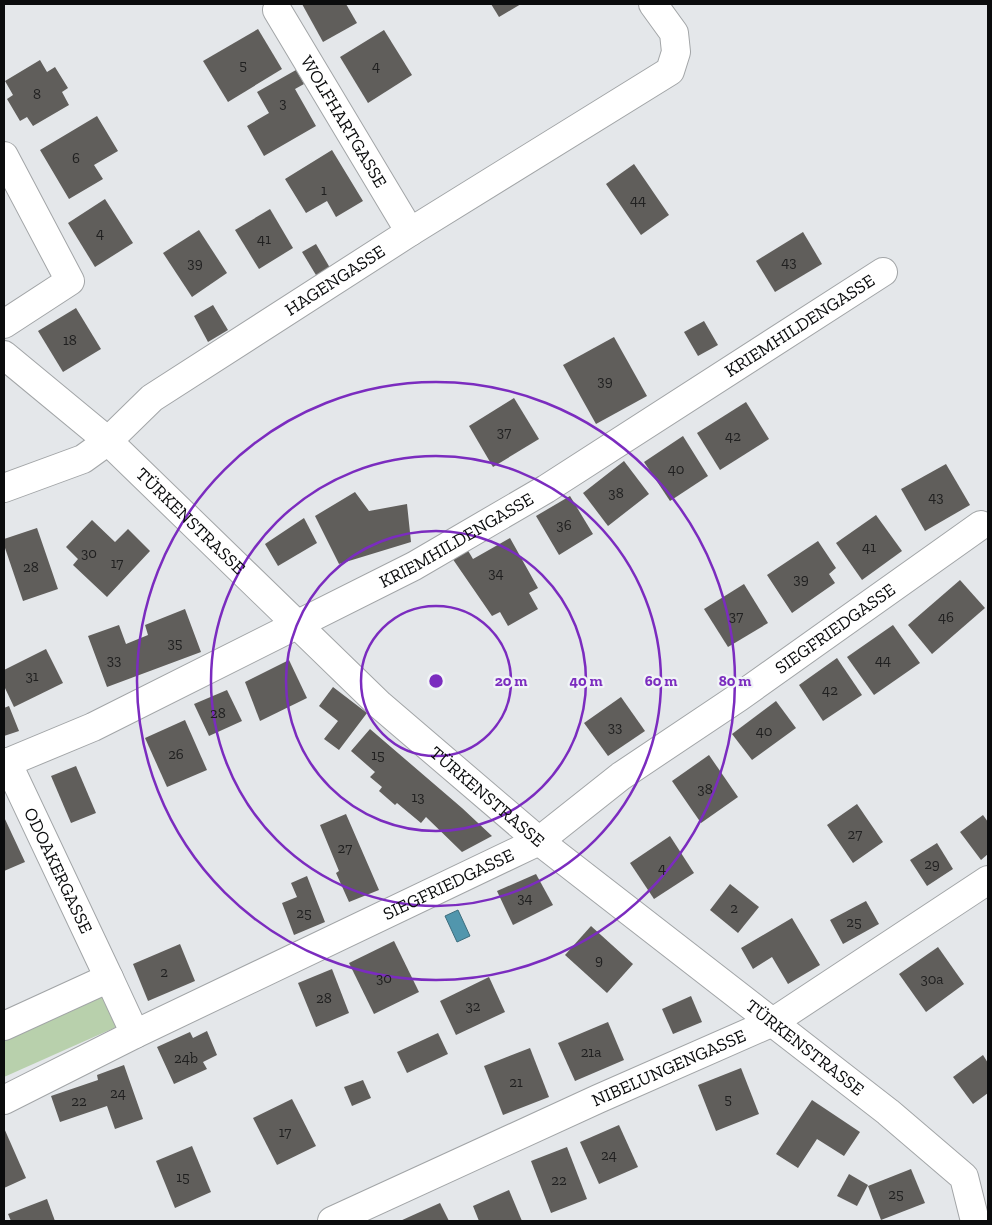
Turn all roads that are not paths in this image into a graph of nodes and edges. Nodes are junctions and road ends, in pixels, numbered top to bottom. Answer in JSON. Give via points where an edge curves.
{"nodes":[{"id":1,"x":653,"y":4,"type":"edge"},
{"id":2,"x":277,"y":10,"type":"dead end"},
{"id":3,"x":4,"y":156,"type":"edge"},
{"id":4,"x":410,"y":232,"type":"junction"},
{"id":5,"x":883,"y":272,"type":"dead end"},
{"id":6,"x":4,"y":324,"type":"edge"},
{"id":7,"x":4,"y":355,"type":"edge"},
{"id":8,"x":108,"y":441,"type":"junction"},
{"id":9,"x":4,"y":488,"type":"edge"},
{"id":10,"x":981,"y":525,"type":"dead end"},
{"id":11,"x":298,"y":623,"type":"junction"},
{"id":12,"x":5,"y":763,"type":"edge"},
{"id":13,"x":539,"y":841,"type":"junction"},
{"id":14,"x":988,"y":880,"type":"edge"},
{"id":15,"x":109,"y":978,"type":"junction"},
{"id":16,"x":773,"y":1022,"type":"junction"},
{"id":17,"x":4,"y":1026,"type":"edge"},
{"id":18,"x":136,"y":1034,"type":"junction"},
{"id":19,"x":4,"y":1100,"type":"edge"},
{"id":20,"x":332,"y":1221,"type":"edge"},
{"id":21,"x":974,"y":1221,"type":"edge"},
{"id":22,"x":980,"y":1221,"type":"edge"}],
"edges":[{"from":1,"to":4,"type":"street","name":"HAGENGASSE","via":[[674,33],[676,52],[670,72]]},
{"from":2,"to":4,"type":"street","name":"WOLFHARTGASSE"},
{"from":3,"to":6,"type":"street","via":[[70,281]]},
{"from":4,"to":8,"type":"street","name":"HAGENGASSE","via":[[152,398]]},
{"from":5,"to":11,"type":"street","name":"KRIEMHILDENGASSE","via":[[546,489],[414,566]]},
{"from":7,"to":8,"type":"street","name":"TÜRKENSTRASSE"},
{"from":8,"to":9,"type":"street","name":"HAGENGASSE","via":[[83,459]]},
{"from":8,"to":11,"type":"street","name":"TÜRKENSTRASSE"},
{"from":10,"to":13,"type":"street","name":"SIEGFRIEDGASSE","via":[[739,697],[621,776]]},
{"from":11,"to":12,"type":"street","name":"KRIEMHILDENGASSE","via":[[93,726]]},
{"from":11,"to":13,"type":"street","name":"TÜRKENSTRASSE","via":[[380,705]]},
{"from":12,"to":15,"type":"street","name":"ODOAKERGASSE"},
{"from":13,"to":16,"type":"street","name":"TÜRKENSTRASSE"},
{"from":13,"to":18,"type":"street","name":"SIEGFRIEDGASSE"},
{"from":14,"to":16,"type":"street","name":"NIBELUNGENGASSE"},
{"from":15,"to":17,"type":"street"},
{"from":15,"to":18,"type":"street","name":"ODOAKERGASSE"},
{"from":16,"to":20,"type":"street","name":"NIBELUNGENGASSE"},
{"from":16,"to":21,"type":"street","name":"TÜRKENSTRASSE","via":[[888,1112],[964,1177]]},
{"from":18,"to":19,"type":"street","name":"SIEGFRIEDGASSE"},
{"from":21,"to":22,"type":"street"}]}
